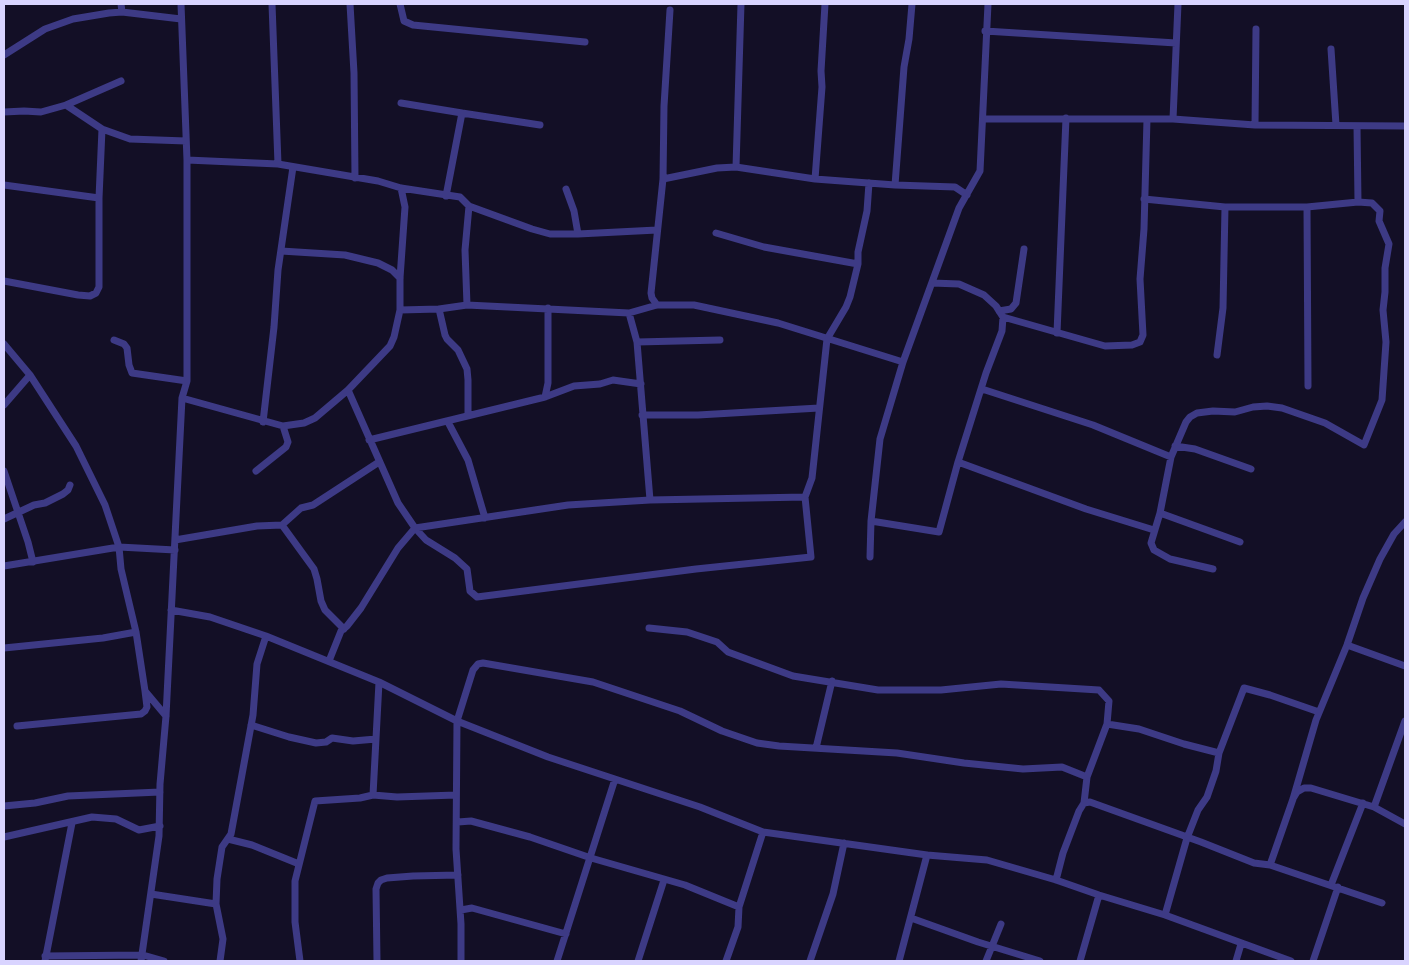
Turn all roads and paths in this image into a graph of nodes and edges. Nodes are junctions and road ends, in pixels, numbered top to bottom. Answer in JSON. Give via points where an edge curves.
{"nodes":[{"id":1,"x":121,"y":4,"type":"edge"},
{"id":2,"x":181,"y":4,"type":"edge"},
{"id":3,"x":272,"y":4,"type":"edge"},
{"id":4,"x":350,"y":4,"type":"edge"},
{"id":5,"x":400,"y":4,"type":"edge"},
{"id":6,"x":741,"y":4,"type":"edge"},
{"id":7,"x":825,"y":4,"type":"edge"},
{"id":8,"x":912,"y":4,"type":"edge"},
{"id":9,"x":988,"y":4,"type":"edge"},
{"id":10,"x":1178,"y":4,"type":"edge"},
{"id":11,"x":670,"y":10,"type":"dead end"},
{"id":12,"x":122,"y":12,"type":"junction"},
{"id":13,"x":181,"y":19,"type":"junction"},
{"id":14,"x":1256,"y":29,"type":"dead end"},
{"id":15,"x":985,"y":31,"type":"junction"},
{"id":16,"x":585,"y":42,"type":"dead end"},
{"id":17,"x":1176,"y":43,"type":"junction"},
{"id":18,"x":1331,"y":49,"type":"dead end"},
{"id":19,"x":4,"y":55,"type":"edge"},
{"id":20,"x":121,"y":80,"type":"dead end"},
{"id":21,"x":401,"y":103,"type":"dead end"},
{"id":22,"x":66,"y":105,"type":"junction"},
{"id":23,"x":4,"y":112,"type":"edge"},
{"id":24,"x":462,"y":114,"type":"junction"},
{"id":25,"x":1066,"y":118,"type":"junction"},
{"id":26,"x":983,"y":119,"type":"junction"},
{"id":27,"x":1147,"y":119,"type":"junction"},
{"id":28,"x":1173,"y":119,"type":"junction"},
{"id":29,"x":540,"y":124,"type":"dead end"},
{"id":30,"x":1255,"y":125,"type":"junction"},
{"id":31,"x":1336,"y":125,"type":"junction"},
{"id":32,"x":1357,"y":126,"type":"junction"},
{"id":33,"x":1405,"y":126,"type":"edge"},
{"id":34,"x":102,"y":128,"type":"junction"},
{"id":35,"x":186,"y":141,"type":"junction"},
{"id":36,"x":187,"y":160,"type":"junction"},
{"id":37,"x":278,"y":164,"type":"junction"},
{"id":38,"x":293,"y":167,"type":"junction"},
{"id":39,"x":736,"y":167,"type":"junction"},
{"id":40,"x":355,"y":178,"type":"junction"},
{"id":41,"x":663,"y":179,"type":"junction"},
{"id":42,"x":814,"y":179,"type":"junction"},
{"id":43,"x":869,"y":183,"type":"junction"},
{"id":44,"x":4,"y":185,"type":"edge"},
{"id":45,"x":895,"y":185,"type":"junction"},
{"id":46,"x":401,"y":188,"type":"junction"},
{"id":47,"x":566,"y":189,"type":"dead end"},
{"id":48,"x":967,"y":195,"type":"junction"},
{"id":49,"x":446,"y":196,"type":"junction"},
{"id":50,"x":98,"y":198,"type":"junction"},
{"id":51,"x":1144,"y":199,"type":"junction"},
{"id":52,"x":1358,"y":202,"type":"junction"},
{"id":53,"x":469,"y":206,"type":"junction"},
{"id":54,"x":1225,"y":207,"type":"junction"},
{"id":55,"x":1307,"y":207,"type":"junction"},
{"id":56,"x":657,"y":230,"type":"junction"},
{"id":57,"x":716,"y":233,"type":"dead end"},
{"id":58,"x":578,"y":234,"type":"junction"},
{"id":59,"x":1024,"y":249,"type":"dead end"},
{"id":60,"x":281,"y":251,"type":"junction"},
{"id":61,"x":858,"y":264,"type":"junction"},
{"id":62,"x":400,"y":278,"type":"junction"},
{"id":63,"x":4,"y":281,"type":"edge"},
{"id":64,"x":932,"y":282,"type":"junction"},
{"id":65,"x":467,"y":305,"type":"junction"},
{"id":66,"x":654,"y":306,"type":"junction"},
{"id":67,"x":548,"y":308,"type":"junction"},
{"id":68,"x":439,"y":309,"type":"junction"},
{"id":69,"x":400,"y":310,"type":"junction"},
{"id":70,"x":629,"y":312,"type":"junction"},
{"id":71,"x":1001,"y":314,"type":"junction"},
{"id":72,"x":1058,"y":333,"type":"junction"},
{"id":73,"x":827,"y":338,"type":"junction"},
{"id":74,"x":114,"y":340,"type":"dead end"},
{"id":75,"x":720,"y":340,"type":"dead end"},
{"id":76,"x":637,"y":342,"type":"junction"},
{"id":77,"x":4,"y":344,"type":"edge"},
{"id":78,"x":1217,"y":355,"type":"dead end"},
{"id":79,"x":903,"y":362,"type":"junction"},
{"id":80,"x":30,"y":375,"type":"junction"},
{"id":81,"x":187,"y":381,"type":"junction"},
{"id":82,"x":641,"y":384,"type":"junction"},
{"id":83,"x":1308,"y":386,"type":"dead end"},
{"id":84,"x":348,"y":390,"type":"junction"},
{"id":85,"x":982,"y":390,"type":"junction"},
{"id":86,"x":545,"y":397,"type":"junction"},
{"id":87,"x":182,"y":398,"type":"junction"},
{"id":88,"x":4,"y":405,"type":"edge"},
{"id":89,"x":819,"y":408,"type":"junction"},
{"id":90,"x":642,"y":415,"type":"junction"},
{"id":91,"x":468,"y":416,"type":"junction"},
{"id":92,"x":263,"y":422,"type":"junction"},
{"id":93,"x":448,"y":422,"type":"junction"},
{"id":94,"x":284,"y":426,"type":"junction"},
{"id":95,"x":369,"y":440,"type":"junction"},
{"id":96,"x":1175,"y":446,"type":"junction"},
{"id":97,"x":1171,"y":457,"type":"junction"},
{"id":98,"x":379,"y":462,"type":"junction"},
{"id":99,"x":958,"y":462,"type":"junction"},
{"id":100,"x":1250,"y":469,"type":"dead end"},
{"id":101,"x":4,"y":471,"type":"edge"},
{"id":102,"x":256,"y":471,"type":"dead end"},
{"id":103,"x":70,"y":485,"type":"dead end"},
{"id":104,"x":805,"y":497,"type":"junction"},
{"id":105,"x":650,"y":500,"type":"junction"},
{"id":106,"x":18,"y":512,"type":"junction"},
{"id":107,"x":1160,"y":513,"type":"junction"},
{"id":108,"x":485,"y":518,"type":"junction"},
{"id":109,"x":4,"y":519,"type":"edge"},
{"id":110,"x":871,"y":521,"type":"junction"},
{"id":111,"x":1405,"y":522,"type":"edge"},
{"id":112,"x":282,"y":525,"type":"junction"},
{"id":113,"x":415,"y":528,"type":"junction"},
{"id":114,"x":1154,"y":530,"type":"junction"},
{"id":115,"x":175,"y":540,"type":"junction"},
{"id":116,"x":1240,"y":542,"type":"dead end"},
{"id":117,"x":119,"y":547,"type":"junction"},
{"id":118,"x":175,"y":550,"type":"junction"},
{"id":119,"x":870,"y":557,"type":"dead end"},
{"id":120,"x":33,"y":562,"type":"junction"},
{"id":121,"x":4,"y":566,"type":"edge"},
{"id":122,"x":1213,"y":569,"type":"dead end"},
{"id":123,"x":172,"y":610,"type":"junction"},
{"id":124,"x":649,"y":628,"type":"dead end"},
{"id":125,"x":344,"y":629,"type":"junction"},
{"id":126,"x":136,"y":632,"type":"junction"},
{"id":127,"x":266,"y":636,"type":"junction"},
{"id":128,"x":1348,"y":646,"type":"junction"},
{"id":129,"x":4,"y":648,"type":"edge"},
{"id":130,"x":329,"y":662,"type":"junction"},
{"id":131,"x":1405,"y":666,"type":"edge"},
{"id":132,"x":380,"y":682,"type":"junction"},
{"id":133,"x":832,"y":682,"type":"junction"},
{"id":134,"x":145,"y":690,"type":"junction"},
{"id":135,"x":1319,"y":712,"type":"junction"},
{"id":136,"x":166,"y":716,"type":"junction"},
{"id":137,"x":457,"y":721,"type":"junction"},
{"id":138,"x":1405,"y":723,"type":"edge"},
{"id":139,"x":1107,"y":724,"type":"junction"},
{"id":140,"x":251,"y":725,"type":"junction"},
{"id":141,"x":17,"y":726,"type":"dead end"},
{"id":142,"x":376,"y":740,"type":"junction"},
{"id":143,"x":816,"y":748,"type":"junction"},
{"id":144,"x":1219,"y":753,"type":"junction"},
{"id":145,"x":1087,"y":776,"type":"junction"},
{"id":146,"x":615,"y":779,"type":"junction"},
{"id":147,"x":160,"y":792,"type":"junction"},
{"id":148,"x":373,"y":795,"type":"junction"},
{"id":149,"x":456,"y":795,"type":"junction"},
{"id":150,"x":1293,"y":798,"type":"junction"},
{"id":151,"x":1084,"y":803,"type":"junction"},
{"id":152,"x":1363,"y":803,"type":"junction"},
{"id":153,"x":4,"y":806,"type":"edge"},
{"id":154,"x":1374,"y":806,"type":"junction"},
{"id":155,"x":458,"y":822,"type":"junction"},
{"id":156,"x":72,"y":823,"type":"junction"},
{"id":157,"x":1405,"y":824,"type":"edge"},
{"id":158,"x":160,"y":826,"type":"junction"},
{"id":159,"x":763,"y":832,"type":"junction"},
{"id":160,"x":4,"y":837,"type":"edge"},
{"id":161,"x":1187,"y":838,"type":"junction"},
{"id":162,"x":228,"y":839,"type":"junction"},
{"id":163,"x":844,"y":843,"type":"junction"},
{"id":164,"x":928,"y":855,"type":"junction"},
{"id":165,"x":591,"y":858,"type":"junction"},
{"id":166,"x":299,"y":864,"type":"junction"},
{"id":167,"x":1270,"y":865,"type":"junction"},
{"id":168,"x":458,"y":875,"type":"junction"},
{"id":169,"x":664,"y":880,"type":"junction"},
{"id":170,"x":1056,"y":880,"type":"junction"},
{"id":171,"x":1331,"y":885,"type":"junction"},
{"id":172,"x":1338,"y":887,"type":"junction"},
{"id":173,"x":151,"y":894,"type":"junction"},
{"id":174,"x":1099,"y":895,"type":"junction"},
{"id":175,"x":1382,"y":903,"type":"dead end"},
{"id":176,"x":216,"y":904,"type":"junction"},
{"id":177,"x":738,"y":907,"type":"junction"},
{"id":178,"x":461,"y":910,"type":"junction"},
{"id":179,"x":1165,"y":915,"type":"junction"},
{"id":180,"x":911,"y":918,"type":"junction"},
{"id":181,"x":1001,"y":924,"type":"dead end"},
{"id":182,"x":566,"y":934,"type":"junction"},
{"id":183,"x":1241,"y":944,"type":"junction"},
{"id":184,"x":993,"y":946,"type":"junction"},
{"id":185,"x":142,"y":958,"type":"edge"},
{"id":186,"x":45,"y":959,"type":"edge"},
{"id":187,"x":164,"y":961,"type":"edge"},
{"id":188,"x":220,"y":961,"type":"edge"},
{"id":189,"x":300,"y":961,"type":"edge"},
{"id":190,"x":377,"y":961,"type":"edge"},
{"id":191,"x":461,"y":961,"type":"edge"},
{"id":192,"x":557,"y":961,"type":"edge"},
{"id":193,"x":638,"y":961,"type":"edge"},
{"id":194,"x":726,"y":961,"type":"edge"},
{"id":195,"x":810,"y":961,"type":"edge"},
{"id":196,"x":899,"y":961,"type":"edge"},
{"id":197,"x":986,"y":961,"type":"edge"},
{"id":198,"x":1040,"y":961,"type":"edge"},
{"id":199,"x":1080,"y":961,"type":"edge"},
{"id":200,"x":1236,"y":961,"type":"edge"},
{"id":201,"x":1291,"y":961,"type":"edge"},
{"id":202,"x":1313,"y":961,"type":"edge"}],
"edges":[{"from":1,"to":12,"type":"street"},
{"from":2,"to":13,"type":"street"},
{"from":3,"to":37,"type":"street"},
{"from":4,"to":40,"type":"street"},
{"from":5,"to":16,"type":"street","via":[[404,21],[413,25]]},
{"from":6,"to":39,"type":"street"},
{"from":7,"to":42,"type":"street"},
{"from":8,"to":45,"type":"street"},
{"from":9,"to":15,"type":"street"},
{"from":10,"to":17,"type":"street"},
{"from":11,"to":41,"type":"street"},
{"from":12,"to":13,"type":"street"},
{"from":12,"to":19,"type":"street","via":[[73,19],[45,29]]},
{"from":13,"to":35,"type":"street"},
{"from":14,"to":30,"type":"street"},
{"from":15,"to":17,"type":"street"},
{"from":15,"to":26,"type":"street"},
{"from":17,"to":28,"type":"street"},
{"from":18,"to":31,"type":"street"},
{"from":20,"to":22,"type":"street"},
{"from":21,"to":24,"type":"street"},
{"from":22,"to":23,"type":"street","via":[[41,112]]},
{"from":22,"to":34,"type":"street"},
{"from":24,"to":29,"type":"street"},
{"from":24,"to":49,"type":"street"},
{"from":25,"to":26,"type":"street"},
{"from":25,"to":27,"type":"street"},
{"from":25,"to":72,"type":"street"},
{"from":26,"to":48,"type":"street","via":[[980,171]]},
{"from":27,"to":28,"type":"street"},
{"from":27,"to":51,"type":"street"},
{"from":28,"to":30,"type":"street"},
{"from":30,"to":31,"type":"street"},
{"from":31,"to":32,"type":"street"},
{"from":32,"to":33,"type":"street"},
{"from":32,"to":52,"type":"street"},
{"from":34,"to":35,"type":"street","via":[[130,139]]},
{"from":34,"to":50,"type":"street"},
{"from":35,"to":36,"type":"street"},
{"from":36,"to":37,"type":"street"},
{"from":36,"to":81,"type":"street"},
{"from":37,"to":38,"type":"street"},
{"from":38,"to":40,"type":"street"},
{"from":38,"to":60,"type":"street"},
{"from":39,"to":41,"type":"street"},
{"from":39,"to":42,"type":"street"},
{"from":40,"to":46,"type":"street"},
{"from":41,"to":56,"type":"street"},
{"from":42,"to":43,"type":"street"},
{"from":43,"to":45,"type":"street"},
{"from":43,"to":61,"type":"street"},
{"from":44,"to":50,"type":"street"},
{"from":45,"to":48,"type":"street","via":[[955,187]]},
{"from":46,"to":49,"type":"street"},
{"from":46,"to":62,"type":"street","via":[[405,207]]},
{"from":47,"to":58,"type":"street"},
{"from":48,"to":64,"type":"street","via":[[959,208]]},
{"from":49,"to":53,"type":"street","via":[[460,197]]},
{"from":50,"to":63,"type":"street","via":[[96,293],[78,295]]},
{"from":51,"to":54,"type":"street"},
{"from":51,"to":72,"type":"street","via":[[1140,279],[1143,339],[1132,345],[1106,346]]},
{"from":52,"to":55,"type":"street"},
{"from":52,"to":96,"type":"street","via":[[1372,203],[1380,211],[1380,221],[1389,244],[1383,310],[1386,342],[1382,400],[1364,445],[1325,423],[1267,406],[1235,412],[1213,411],[1190,417]]},
{"from":53,"to":58,"type":"street","via":[[550,234]]},
{"from":53,"to":65,"type":"street","via":[[465,250]]},
{"from":54,"to":55,"type":"street"},
{"from":54,"to":78,"type":"street","via":[[1223,308]]},
{"from":55,"to":83,"type":"street"},
{"from":56,"to":58,"type":"street"},
{"from":56,"to":66,"type":"street","via":[[651,293]]},
{"from":57,"to":61,"type":"street","via":[[764,247]]},
{"from":59,"to":71,"type":"street","via":[[1016,303]]},
{"from":60,"to":62,"type":"street","via":[[354,257],[378,263]]},
{"from":60,"to":92,"type":"street"},
{"from":61,"to":73,"type":"street","via":[[846,307]]},
{"from":62,"to":69,"type":"street"},
{"from":64,"to":71,"type":"street","via":[[970,288],[984,295]]},
{"from":64,"to":79,"type":"street"},
{"from":65,"to":67,"type":"street"},
{"from":65,"to":68,"type":"street"},
{"from":66,"to":70,"type":"street"},
{"from":66,"to":73,"type":"street","via":[[694,305],[778,323]]},
{"from":67,"to":70,"type":"street"},
{"from":67,"to":86,"type":"street","via":[[548,383]]},
{"from":68,"to":69,"type":"street"},
{"from":68,"to":91,"type":"street","via":[[445,335],[458,350],[467,369]]},
{"from":69,"to":84,"type":"street","via":[[390,346]]},
{"from":70,"to":76,"type":"street"},
{"from":71,"to":72,"type":"street"},
{"from":71,"to":85,"type":"street","via":[[1002,331]]},
{"from":73,"to":79,"type":"street"},
{"from":73,"to":89,"type":"street"},
{"from":74,"to":81,"type":"street","via":[[127,348],[132,373]]},
{"from":75,"to":76,"type":"street"},
{"from":76,"to":82,"type":"street"},
{"from":77,"to":80,"type":"street"},
{"from":79,"to":110,"type":"street","via":[[880,439]]},
{"from":80,"to":88,"type":"street"},
{"from":80,"to":117,"type":"street","via":[[76,446],[105,505]]},
{"from":81,"to":87,"type":"street"},
{"from":82,"to":86,"type":"street","via":[[613,380],[574,386]]},
{"from":82,"to":90,"type":"street"},
{"from":84,"to":94,"type":"street","via":[[315,418],[304,424]]},
{"from":84,"to":95,"type":"street"},
{"from":85,"to":97,"type":"street","via":[[1093,425]]},
{"from":85,"to":99,"type":"street"},
{"from":86,"to":91,"type":"street"},
{"from":87,"to":92,"type":"street"},
{"from":87,"to":115,"type":"street"},
{"from":89,"to":90,"type":"street"},
{"from":89,"to":104,"type":"street","via":[[812,478]]},
{"from":90,"to":105,"type":"street"},
{"from":91,"to":93,"type":"street"},
{"from":92,"to":94,"type":"street"},
{"from":93,"to":95,"type":"street"},
{"from":93,"to":108,"type":"street","via":[[468,460]]},
{"from":94,"to":102,"type":"street","via":[[286,447]]},
{"from":95,"to":98,"type":"street"},
{"from":96,"to":97,"type":"street"},
{"from":96,"to":100,"type":"street","via":[[1195,449]]},
{"from":97,"to":107,"type":"street"},
{"from":98,"to":112,"type":"street","via":[[313,505],[301,508]]},
{"from":98,"to":113,"type":"street","via":[[398,503]]},
{"from":99,"to":110,"type":"street","via":[[939,532]]},
{"from":99,"to":114,"type":"street"},
{"from":101,"to":106,"type":"street"},
{"from":103,"to":106,"type":"street","via":[[63,494]]},
{"from":104,"to":105,"type":"street"},
{"from":104,"to":113,"type":"street","via":[[811,557],[477,597],[470,591],[467,569],[426,540]]},
{"from":105,"to":108,"type":"street","via":[[568,505]]},
{"from":106,"to":109,"type":"street"},
{"from":106,"to":120,"type":"street"},
{"from":107,"to":114,"type":"street"},
{"from":107,"to":116,"type":"street"},
{"from":108,"to":113,"type":"street"},
{"from":110,"to":119,"type":"street"},
{"from":111,"to":128,"type":"street","via":[[1380,559]]},
{"from":112,"to":115,"type":"street"},
{"from":112,"to":125,"type":"street","via":[[314,569],[325,610]]},
{"from":113,"to":125,"type":"street"},
{"from":114,"to":122,"type":"street","via":[[1151,543],[1159,554]]},
{"from":115,"to":118,"type":"street"},
{"from":117,"to":118,"type":"street"},
{"from":117,"to":120,"type":"street"},
{"from":117,"to":126,"type":"street"},
{"from":118,"to":123,"type":"street"},
{"from":120,"to":121,"type":"street"},
{"from":123,"to":127,"type":"street","via":[[210,617]]},
{"from":123,"to":136,"type":"street"},
{"from":124,"to":133,"type":"street","via":[[687,632],[717,642],[728,652],[793,676]]},
{"from":125,"to":130,"type":"street"},
{"from":126,"to":129,"type":"street"},
{"from":126,"to":134,"type":"street"},
{"from":127,"to":130,"type":"street"},
{"from":127,"to":140,"type":"street","via":[[258,664]]},
{"from":128,"to":131,"type":"street"},
{"from":128,"to":135,"type":"street"},
{"from":130,"to":132,"type":"street"},
{"from":132,"to":137,"type":"street"},
{"from":132,"to":142,"type":"street"},
{"from":133,"to":139,"type":"street","via":[[878,690],[941,690],[1001,684],[1099,690],[1109,702]]},
{"from":133,"to":143,"type":"street"},
{"from":134,"to":136,"type":"street"},
{"from":134,"to":141,"type":"street","via":[[147,707],[141,714]]},
{"from":135,"to":144,"type":"street","via":[[1244,688]]},
{"from":135,"to":150,"type":"street"},
{"from":136,"to":147,"type":"street"},
{"from":137,"to":143,"type":"street","via":[[475,666],[484,663],[593,682],[680,711],[756,743]]},
{"from":137,"to":146,"type":"street","via":[[548,758]]},
{"from":137,"to":149,"type":"street"},
{"from":138,"to":154,"type":"street"},
{"from":139,"to":144,"type":"street","via":[[1139,729]]},
{"from":139,"to":145,"type":"street"},
{"from":140,"to":142,"type":"street","via":[[316,743],[332,738]]},
{"from":140,"to":162,"type":"street"},
{"from":142,"to":148,"type":"street"},
{"from":143,"to":145,"type":"street","via":[[897,752],[1023,769],[1062,767]]},
{"from":144,"to":161,"type":"street","via":[[1207,797]]},
{"from":145,"to":151,"type":"street"},
{"from":146,"to":159,"type":"street"},
{"from":146,"to":165,"type":"street"},
{"from":147,"to":153,"type":"street","via":[[68,796]]},
{"from":147,"to":158,"type":"street"},
{"from":148,"to":149,"type":"street"},
{"from":148,"to":166,"type":"street","via":[[315,801]]},
{"from":149,"to":155,"type":"street"},
{"from":150,"to":152,"type":"street","via":[[1304,788],[1311,788]]},
{"from":150,"to":167,"type":"street"},
{"from":151,"to":161,"type":"street","via":[[1090,802]]},
{"from":151,"to":170,"type":"street","via":[[1066,844]]},
{"from":152,"to":154,"type":"street"},
{"from":152,"to":171,"type":"street"},
{"from":154,"to":157,"type":"street"},
{"from":155,"to":165,"type":"street","via":[[493,826]]},
{"from":155,"to":168,"type":"street"},
{"from":156,"to":158,"type":"street","via":[[92,817],[116,819],[140,830]]},
{"from":156,"to":160,"type":"street"},
{"from":156,"to":186,"type":"street"},
{"from":158,"to":173,"type":"street"},
{"from":159,"to":163,"type":"street"},
{"from":159,"to":177,"type":"street"},
{"from":161,"to":167,"type":"street","via":[[1254,863]]},
{"from":161,"to":179,"type":"street"},
{"from":162,"to":166,"type":"street"},
{"from":162,"to":176,"type":"street","via":[[222,847]]},
{"from":163,"to":164,"type":"street"},
{"from":163,"to":195,"type":"street","via":[[833,894]]},
{"from":164,"to":170,"type":"street","via":[[987,860]]},
{"from":164,"to":180,"type":"street"},
{"from":165,"to":169,"type":"street"},
{"from":165,"to":182,"type":"street"},
{"from":166,"to":189,"type":"street","via":[[294,891]]},
{"from":167,"to":171,"type":"street"},
{"from":168,"to":178,"type":"street"},
{"from":168,"to":190,"type":"street","via":[[387,878],[378,883]]},
{"from":169,"to":177,"type":"street","via":[[685,885]]},
{"from":169,"to":193,"type":"street"},
{"from":170,"to":174,"type":"street"},
{"from":171,"to":172,"type":"street"},
{"from":172,"to":175,"type":"street"},
{"from":172,"to":202,"type":"street"},
{"from":173,"to":176,"type":"street"},
{"from":173,"to":185,"type":"street"},
{"from":174,"to":179,"type":"street"},
{"from":174,"to":199,"type":"street"},
{"from":176,"to":188,"type":"street","via":[[223,939]]},
{"from":177,"to":194,"type":"street","via":[[738,927]]},
{"from":178,"to":182,"type":"street","via":[[472,908]]},
{"from":178,"to":191,"type":"street"},
{"from":179,"to":183,"type":"street"},
{"from":180,"to":184,"type":"street"},
{"from":180,"to":196,"type":"street"},
{"from":181,"to":184,"type":"street"},
{"from":182,"to":192,"type":"street"},
{"from":183,"to":200,"type":"street"},
{"from":183,"to":201,"type":"street"},
{"from":184,"to":197,"type":"street"},
{"from":184,"to":198,"type":"street"},
{"from":185,"to":186,"type":"street"},
{"from":185,"to":187,"type":"street"}]}
